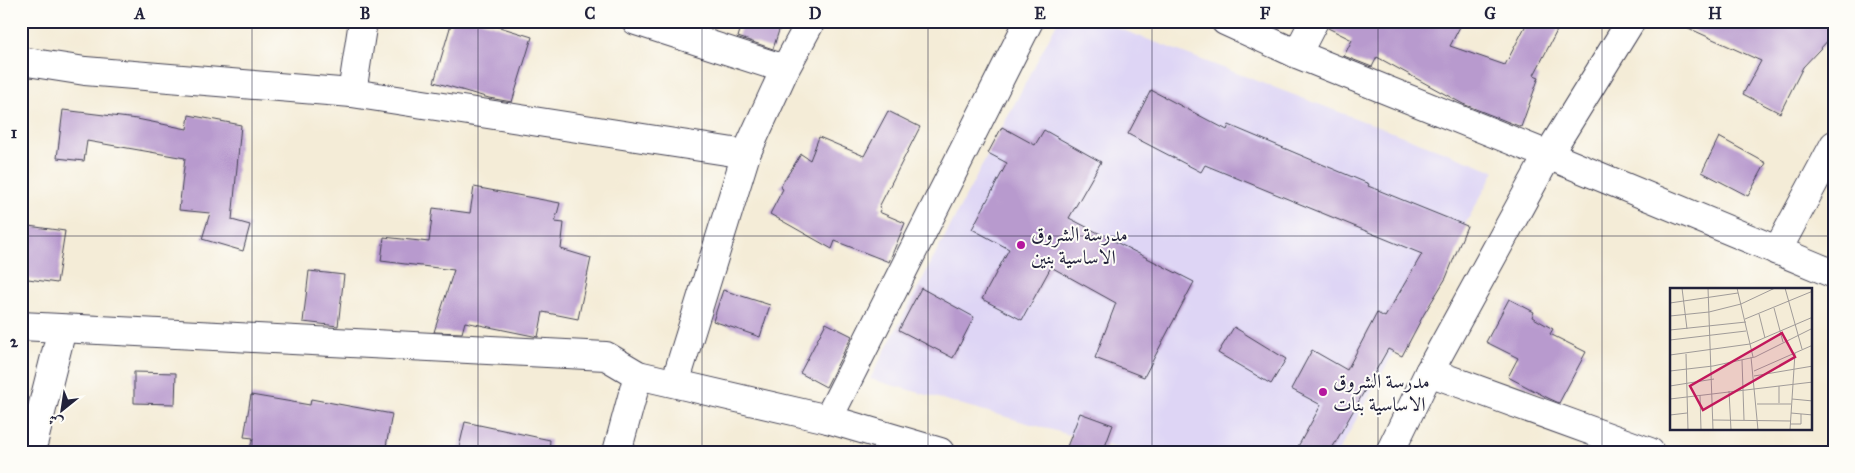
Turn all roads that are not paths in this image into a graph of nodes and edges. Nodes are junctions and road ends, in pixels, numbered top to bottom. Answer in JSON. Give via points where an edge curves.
{"nodes":[{"id":1,"x":363,"y":21,"type":"edge"},
{"id":2,"x":636,"y":21,"type":"edge"},
{"id":3,"x":811,"y":21,"type":"edge"},
{"id":4,"x":1029,"y":21,"type":"edge"},
{"id":5,"x":1225,"y":21,"type":"edge"},
{"id":6,"x":1314,"y":21,"type":"edge"},
{"id":7,"x":1632,"y":21,"type":"edge"},
{"id":8,"x":1297,"y":54,"type":"junction"},
{"id":9,"x":21,"y":62,"type":"edge"},
{"id":10,"x":785,"y":69,"type":"junction"},
{"id":11,"x":352,"y":92,"type":"junction"},
{"id":12,"x":1834,"y":145,"type":"edge"},
{"id":13,"x":746,"y":154,"type":"junction"},
{"id":14,"x":1548,"y":155,"type":"junction"},
{"id":15,"x":1777,"y":251,"type":"junction"},
{"id":16,"x":1834,"y":274,"type":"edge"},
{"id":17,"x":21,"y":326,"type":"edge"},
{"id":18,"x":62,"y":329,"type":"junction"},
{"id":19,"x":1430,"y":372,"type":"junction"},
{"id":20,"x":638,"y":376,"type":"junction"},
{"id":21,"x":675,"y":383,"type":"junction"},
{"id":22,"x":828,"y":419,"type":"junction"},
{"id":23,"x":933,"y":451,"type":"edge"},
{"id":24,"x":31,"y":452,"type":"edge"},
{"id":25,"x":617,"y":452,"type":"edge"},
{"id":26,"x":1390,"y":452,"type":"edge"},
{"id":27,"x":1650,"y":452,"type":"edge"}],
"edges":[{"from":1,"to":11,"type":"street"},
{"from":2,"to":10,"type":"street"},
{"from":3,"to":10,"type":"street"},
{"from":4,"to":22,"type":"street"},
{"from":5,"to":8,"type":"street"},
{"from":6,"to":8,"type":"street"},
{"from":7,"to":14,"type":"street"},
{"from":8,"to":14,"type":"street"},
{"from":9,"to":11,"type":"street","via":[[85,71]]},
{"from":10,"to":13,"type":"street"},
{"from":11,"to":13,"type":"street"},
{"from":12,"to":15,"type":"street"},
{"from":13,"to":21,"type":"street"},
{"from":14,"to":15,"type":"street"},
{"from":14,"to":19,"type":"street"},
{"from":15,"to":16,"type":"street"},
{"from":17,"to":18,"type":"street"},
{"from":18,"to":20,"type":"street","via":[[606,356]]},
{"from":18,"to":24,"type":"street"},
{"from":19,"to":26,"type":"street"},
{"from":19,"to":27,"type":"street"},
{"from":20,"to":21,"type":"street"},
{"from":20,"to":25,"type":"street"},
{"from":21,"to":22,"type":"street"},
{"from":22,"to":23,"type":"street"}]}
